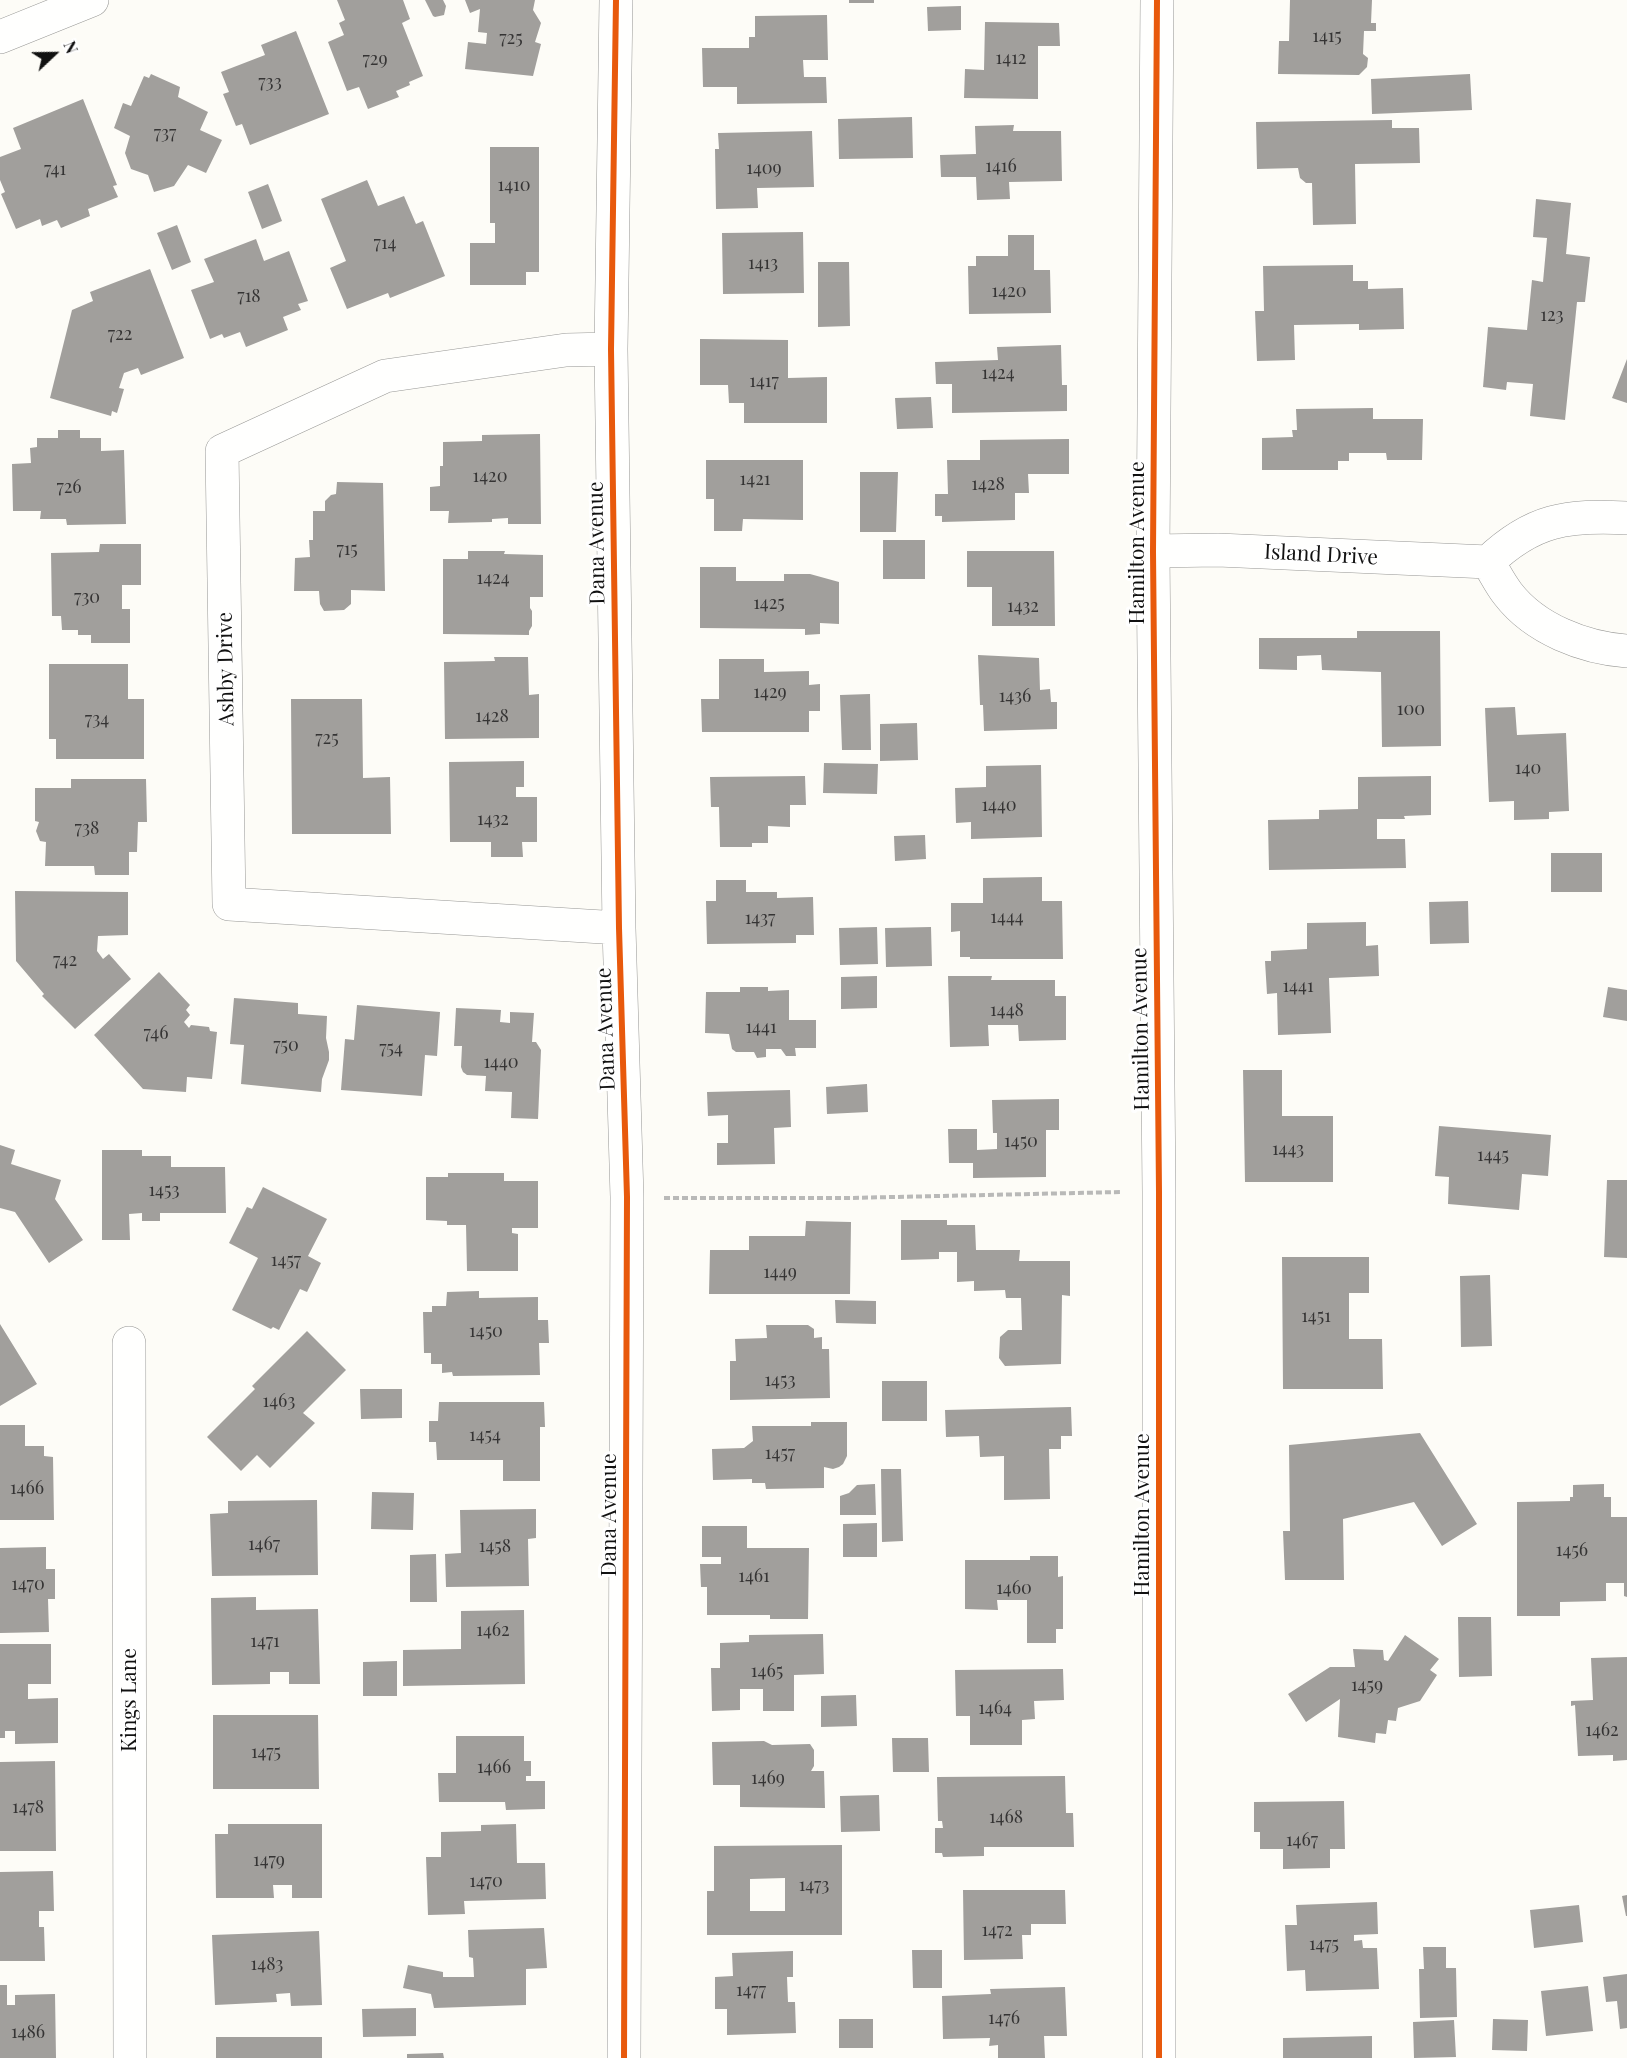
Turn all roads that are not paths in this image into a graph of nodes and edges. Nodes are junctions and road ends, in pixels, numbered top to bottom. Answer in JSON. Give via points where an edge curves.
{"nodes":[{"id":1,"x":92,"y":0,"type":"edge"},
{"id":2,"x":616,"y":0,"type":"edge"},
{"id":3,"x":1157,"y":0,"type":"edge"},
{"id":4,"x":0,"y":37,"type":"edge"},
{"id":5,"x":611,"y":349,"type":"junction"},
{"id":6,"x":1627,"y":518,"type":"edge"},
{"id":7,"x":1153,"y":551,"type":"junction"},
{"id":8,"x":1488,"y":562,"type":"junction"},
{"id":9,"x":1627,"y":651,"type":"edge"},
{"id":10,"x":619,"y":928,"type":"junction"},
{"id":11,"x":129,"y":1343,"type":"dead end"},
{"id":12,"x":130,"y":2058,"type":"edge"},
{"id":13,"x":624,"y":2058,"type":"edge"},
{"id":14,"x":1159,"y":2058,"type":"edge"}],
"edges":[{"from":1,"to":4,"type":"street"},
{"from":2,"to":5,"type":"street","name":"Dana Avenue"},
{"from":3,"to":7,"type":"street","name":"Hamilton Avenue"},
{"from":5,"to":10,"type":"street","name":"Dana Avenue"},
{"from":5,"to":10,"type":"street","name":"Ashby Drive","via":[[567,350],[385,376],[222,451],[230,904]]},
{"from":6,"to":8,"type":"street","via":[[1587,516],[1556,521],[1529,530]]},
{"from":7,"to":8,"type":"street","name":"Island Drive","via":[[1218,550]]},
{"from":7,"to":14,"type":"street","name":"Hamilton Avenue","via":[[1159,1192]]},
{"from":8,"to":9,"type":"street","via":[[1508,594],[1532,617],[1566,636],[1606,649]]},
{"from":10,"to":13,"type":"street","name":"Dana Avenue","via":[[627,1197]]},
{"from":11,"to":12,"type":"street","name":"Kings Lane"}]}
